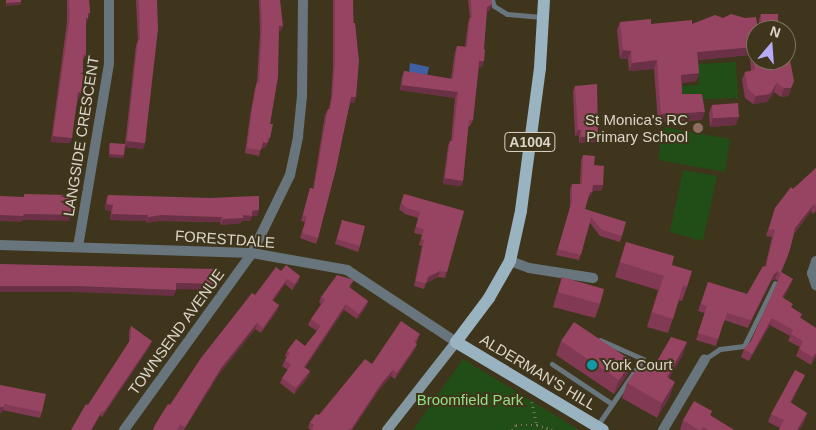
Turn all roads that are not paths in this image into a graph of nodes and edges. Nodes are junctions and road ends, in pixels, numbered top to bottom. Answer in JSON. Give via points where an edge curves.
{"nodes":[{"id":1,"x":108,"y":0,"type":"edge"},
{"id":2,"x":303,"y":0,"type":"edge"},
{"id":3,"x":492,"y":0,"type":"edge"},
{"id":4,"x":544,"y":0,"type":"edge"},
{"id":5,"x":543,"y":17,"type":"junction"},
{"id":6,"x":0,"y":245,"type":"edge"},
{"id":7,"x":78,"y":247,"type":"junction"},
{"id":8,"x":252,"y":253,"type":"junction"},
{"id":9,"x":510,"y":261,"type":"junction"},
{"id":10,"x":816,"y":261,"type":"edge"},
{"id":11,"x":592,"y":278,"type":"dead end"},
{"id":12,"x":775,"y":283,"type":"edge"},
{"id":13,"x":816,"y":285,"type":"edge"},
{"id":14,"x":597,"y":339,"type":"edge"},
{"id":15,"x":456,"y":342,"type":"junction"},
{"id":16,"x":705,"y":359,"type":"joint"},
{"id":17,"x":552,"y":364,"type":"dead end"},
{"id":18,"x":612,"y":404,"type":"junction"},
{"id":19,"x":600,"y":428,"type":"edge"},
{"id":20,"x":124,"y":430,"type":"edge"},
{"id":21,"x":388,"y":430,"type":"edge"},
{"id":22,"x":663,"y":430,"type":"edge"}],
"edges":[{"from":1,"to":7,"type":"street","name":"LANGSIDE CRESCENT","via":[[109,63]]},
{"from":2,"to":8,"type":"street","name":"TOWNSEND AVENUE","via":[[304,61],[298,136],[290,176]]},
{"from":3,"to":5,"type":"lane","via":[[494,6],[507,14]]},
{"from":4,"to":5,"type":"main road","number":"A1004"},
{"from":5,"to":9,"type":"main road","number":"A1004","via":[[540,68],[521,211]]},
{"from":6,"to":7,"type":"street","name":"FORESTDALE"},
{"from":7,"to":8,"type":"street","name":"FORESTDALE"},
{"from":8,"to":15,"type":"street","name":"FORESTDALE","via":[[347,270]]},
{"from":8,"to":20,"type":"street","name":"TOWNSEND AVENUE"},
{"from":9,"to":11,"type":"street","via":[[529,268]]},
{"from":9,"to":15,"type":"main road","number":"A1004","via":[[489,298]]},
{"from":10,"to":13,"type":"street","via":[[812,274]]},
{"from":12,"to":16,"type":"lane","via":[[744,346],[720,349]]},
{"from":14,"to":18,"type":"lane","via":[[643,359]]},
{"from":15,"to":19,"type":"main road","name":"ALDERMAN'S HILL"},
{"from":15,"to":21,"type":"main road"},
{"from":16,"to":22,"type":"street"},
{"from":17,"to":18,"type":"lane"},
{"from":18,"to":19,"type":"lane"}]}
